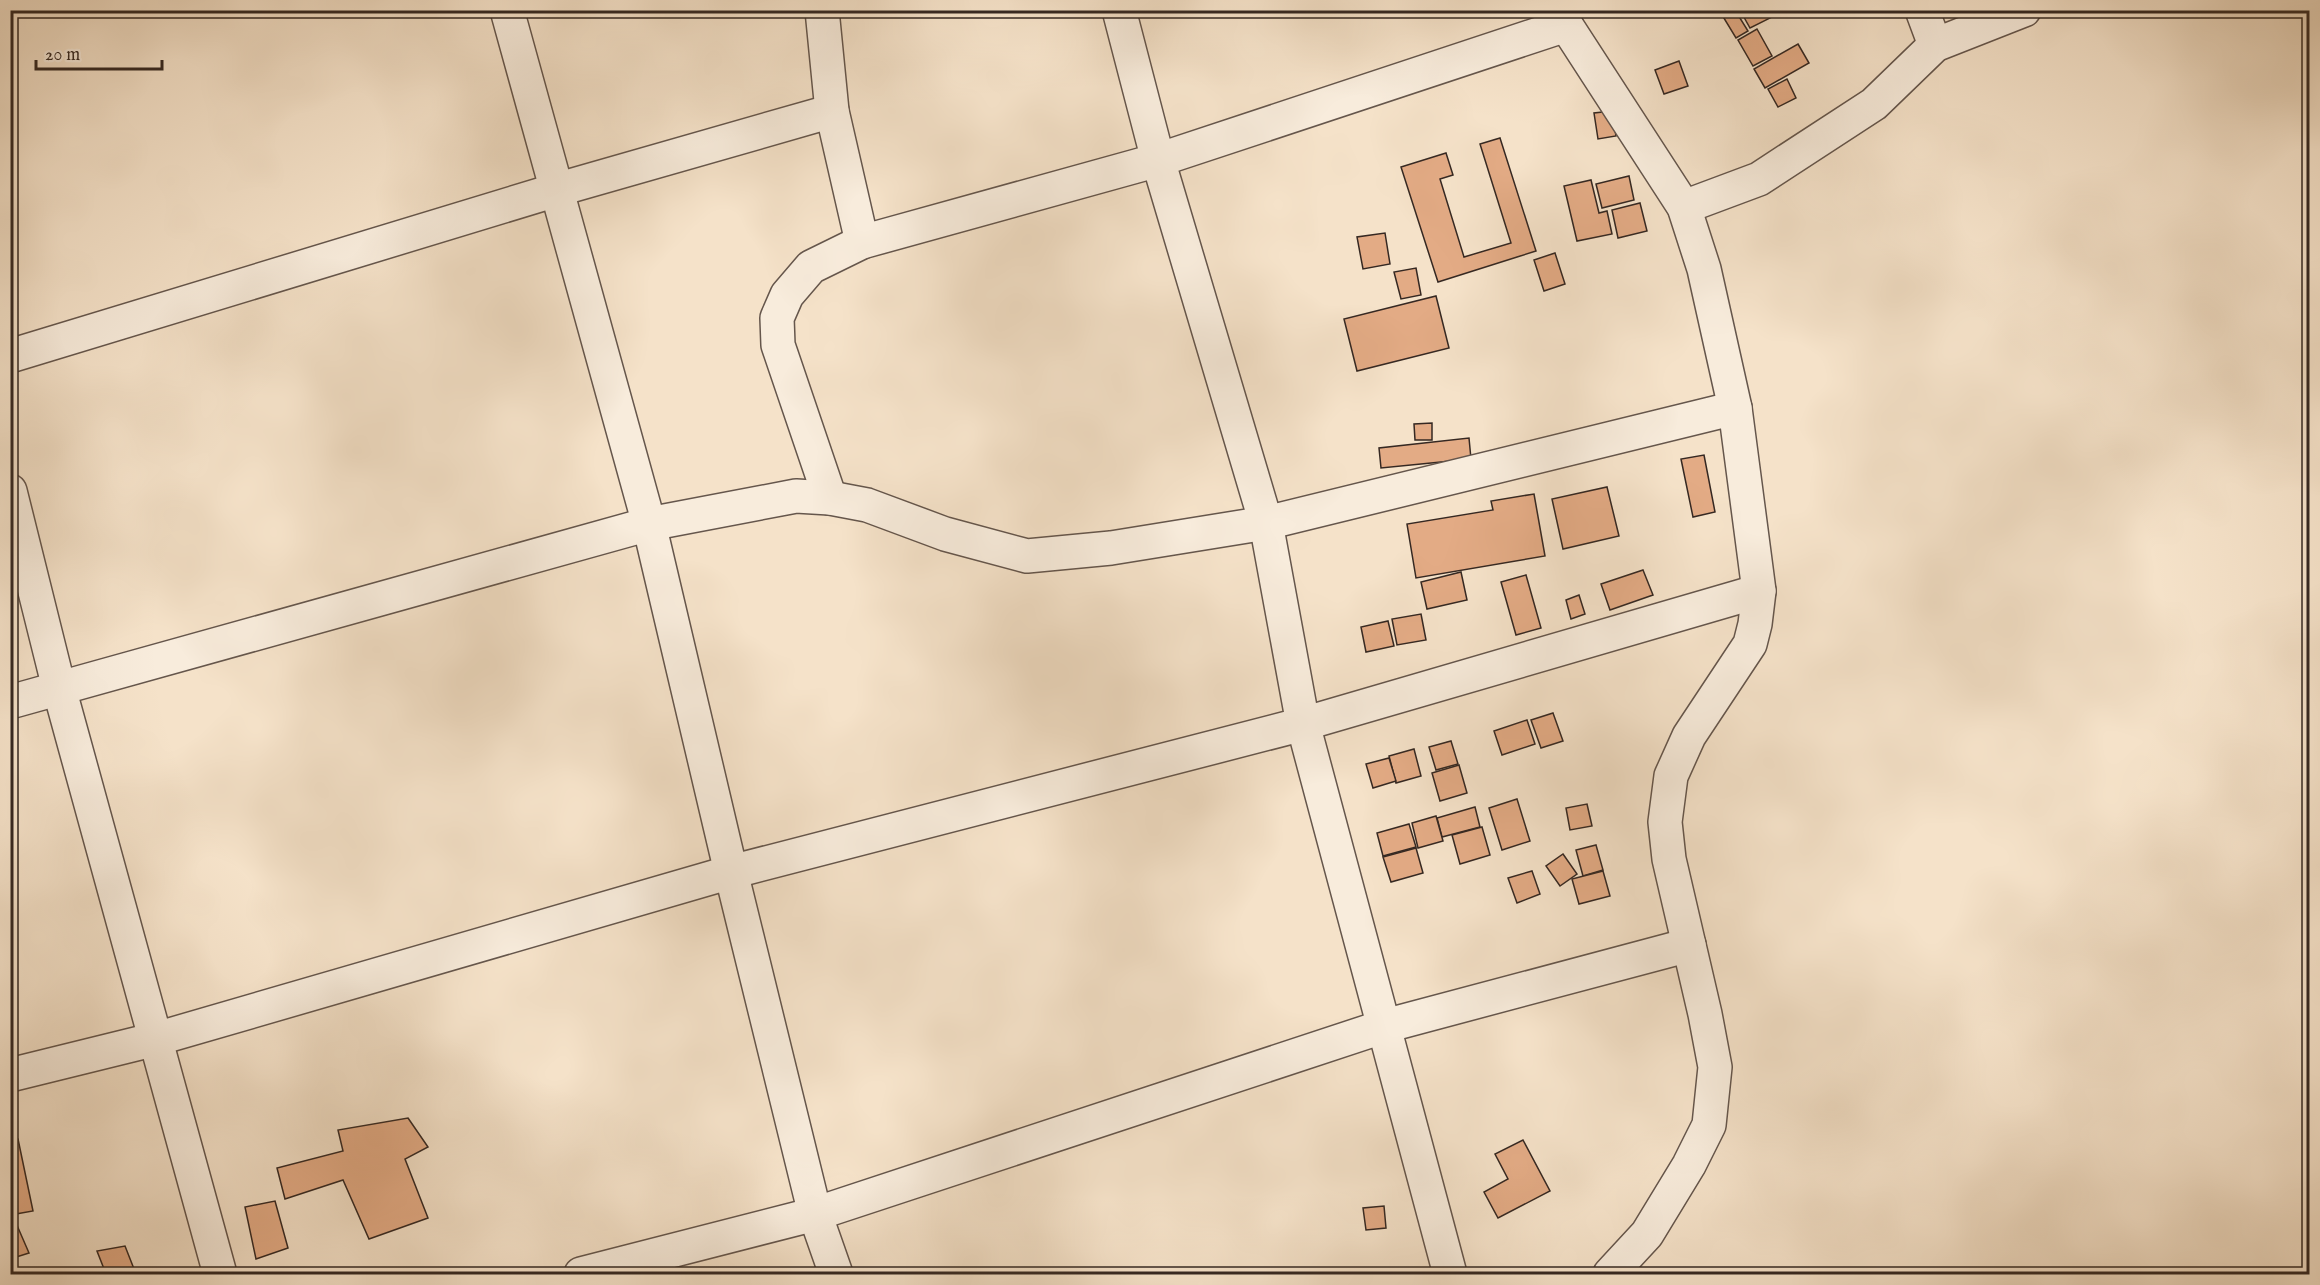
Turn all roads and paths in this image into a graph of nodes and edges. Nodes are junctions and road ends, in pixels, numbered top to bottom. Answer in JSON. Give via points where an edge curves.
{"nodes":[{"id":1,"x":507,"y":10,"type":"edge"},
{"id":2,"x":822,"y":10,"type":"edge"},
{"id":3,"x":1119,"y":10,"type":"edge"},
{"id":4,"x":1922,"y":10,"type":"edge"},
{"id":5,"x":2024,"y":10,"type":"edge"},
{"id":6,"x":1564,"y":18,"type":"edge"},
{"id":7,"x":1935,"y":45,"type":"junction"},
{"id":8,"x":832,"y":111,"type":"junction"},
{"id":9,"x":1158,"y":160,"type":"junction"},
{"id":10,"x":556,"y":190,"type":"junction"},
{"id":11,"x":1684,"y":207,"type":"junction"},
{"id":12,"x":862,"y":242,"type":"junction"},
{"id":13,"x":10,"y":356,"type":"edge"},
{"id":14,"x":1735,"y":408,"type":"junction"},
{"id":15,"x":10,"y":491,"type":"edge"},
{"id":16,"x":830,"y":498,"type":"junction"},
{"id":17,"x":1266,"y":523,"type":"junction"},
{"id":18,"x":649,"y":524,"type":"junction"},
{"id":19,"x":1759,"y":591,"type":"junction"},
{"id":20,"x":59,"y":688,"type":"junction"},
{"id":21,"x":10,"y":702,"type":"edge"},
{"id":22,"x":1303,"y":724,"type":"junction"},
{"id":23,"x":731,"y":872,"type":"junction"},
{"id":24,"x":1689,"y":945,"type":"junction"},
{"id":25,"x":1385,"y":1026,"type":"junction"},
{"id":26,"x":156,"y":1039,"type":"junction"},
{"id":27,"x":10,"y":1075,"type":"edge"},
{"id":28,"x":815,"y":1214,"type":"junction"},
{"id":29,"x":220,"y":1275,"type":"edge"},
{"id":30,"x":581,"y":1275,"type":"edge"},
{"id":31,"x":836,"y":1275,"type":"edge"},
{"id":32,"x":1450,"y":1275,"type":"edge"},
{"id":33,"x":1610,"y":1275,"type":"edge"}],
"edges":[{"from":1,"to":10,"type":"street"},
{"from":2,"to":8,"type":"street"},
{"from":3,"to":9,"type":"street"},
{"from":4,"to":7,"type":"street"},
{"from":5,"to":7,"type":"street"},
{"from":6,"to":9,"type":"street"},
{"from":6,"to":11,"type":"street"},
{"from":7,"to":11,"type":"street","via":[[1874,104],[1759,179]]},
{"from":8,"to":10,"type":"street"},
{"from":8,"to":12,"type":"street"},
{"from":9,"to":12,"type":"street"},
{"from":9,"to":17,"type":"street"},
{"from":10,"to":13,"type":"street"},
{"from":10,"to":18,"type":"street"},
{"from":11,"to":14,"type":"street","via":[[1704,269]]},
{"from":12,"to":16,"type":"street","via":[[812,267],[787,295],[777,318],[778,345]]},
{"from":14,"to":17,"type":"street"},
{"from":14,"to":19,"type":"street"},
{"from":15,"to":20,"type":"street"},
{"from":16,"to":17,"type":"street","via":[[867,505],[945,534],[1027,556],[1111,548]]},
{"from":16,"to":18,"type":"street","via":[[796,496]]},
{"from":17,"to":22,"type":"street"},
{"from":18,"to":20,"type":"street"},
{"from":18,"to":23,"type":"street"},
{"from":19,"to":22,"type":"street"},
{"from":19,"to":24,"type":"street","via":[[1750,644],[1689,736],[1671,776],[1665,822],[1669,860]]},
{"from":20,"to":21,"type":"street"},
{"from":20,"to":26,"type":"street"},
{"from":22,"to":23,"type":"street"},
{"from":22,"to":25,"type":"street"},
{"from":23,"to":26,"type":"street"},
{"from":23,"to":28,"type":"street"},
{"from":24,"to":25,"type":"street"},
{"from":24,"to":33,"type":"street","via":[[1715,1067],[1709,1125],[1647,1234]]},
{"from":25,"to":28,"type":"street"},
{"from":25,"to":32,"type":"street"},
{"from":26,"to":27,"type":"street"},
{"from":26,"to":29,"type":"street"},
{"from":28,"to":30,"type":"street"},
{"from":28,"to":31,"type":"street"}]}
